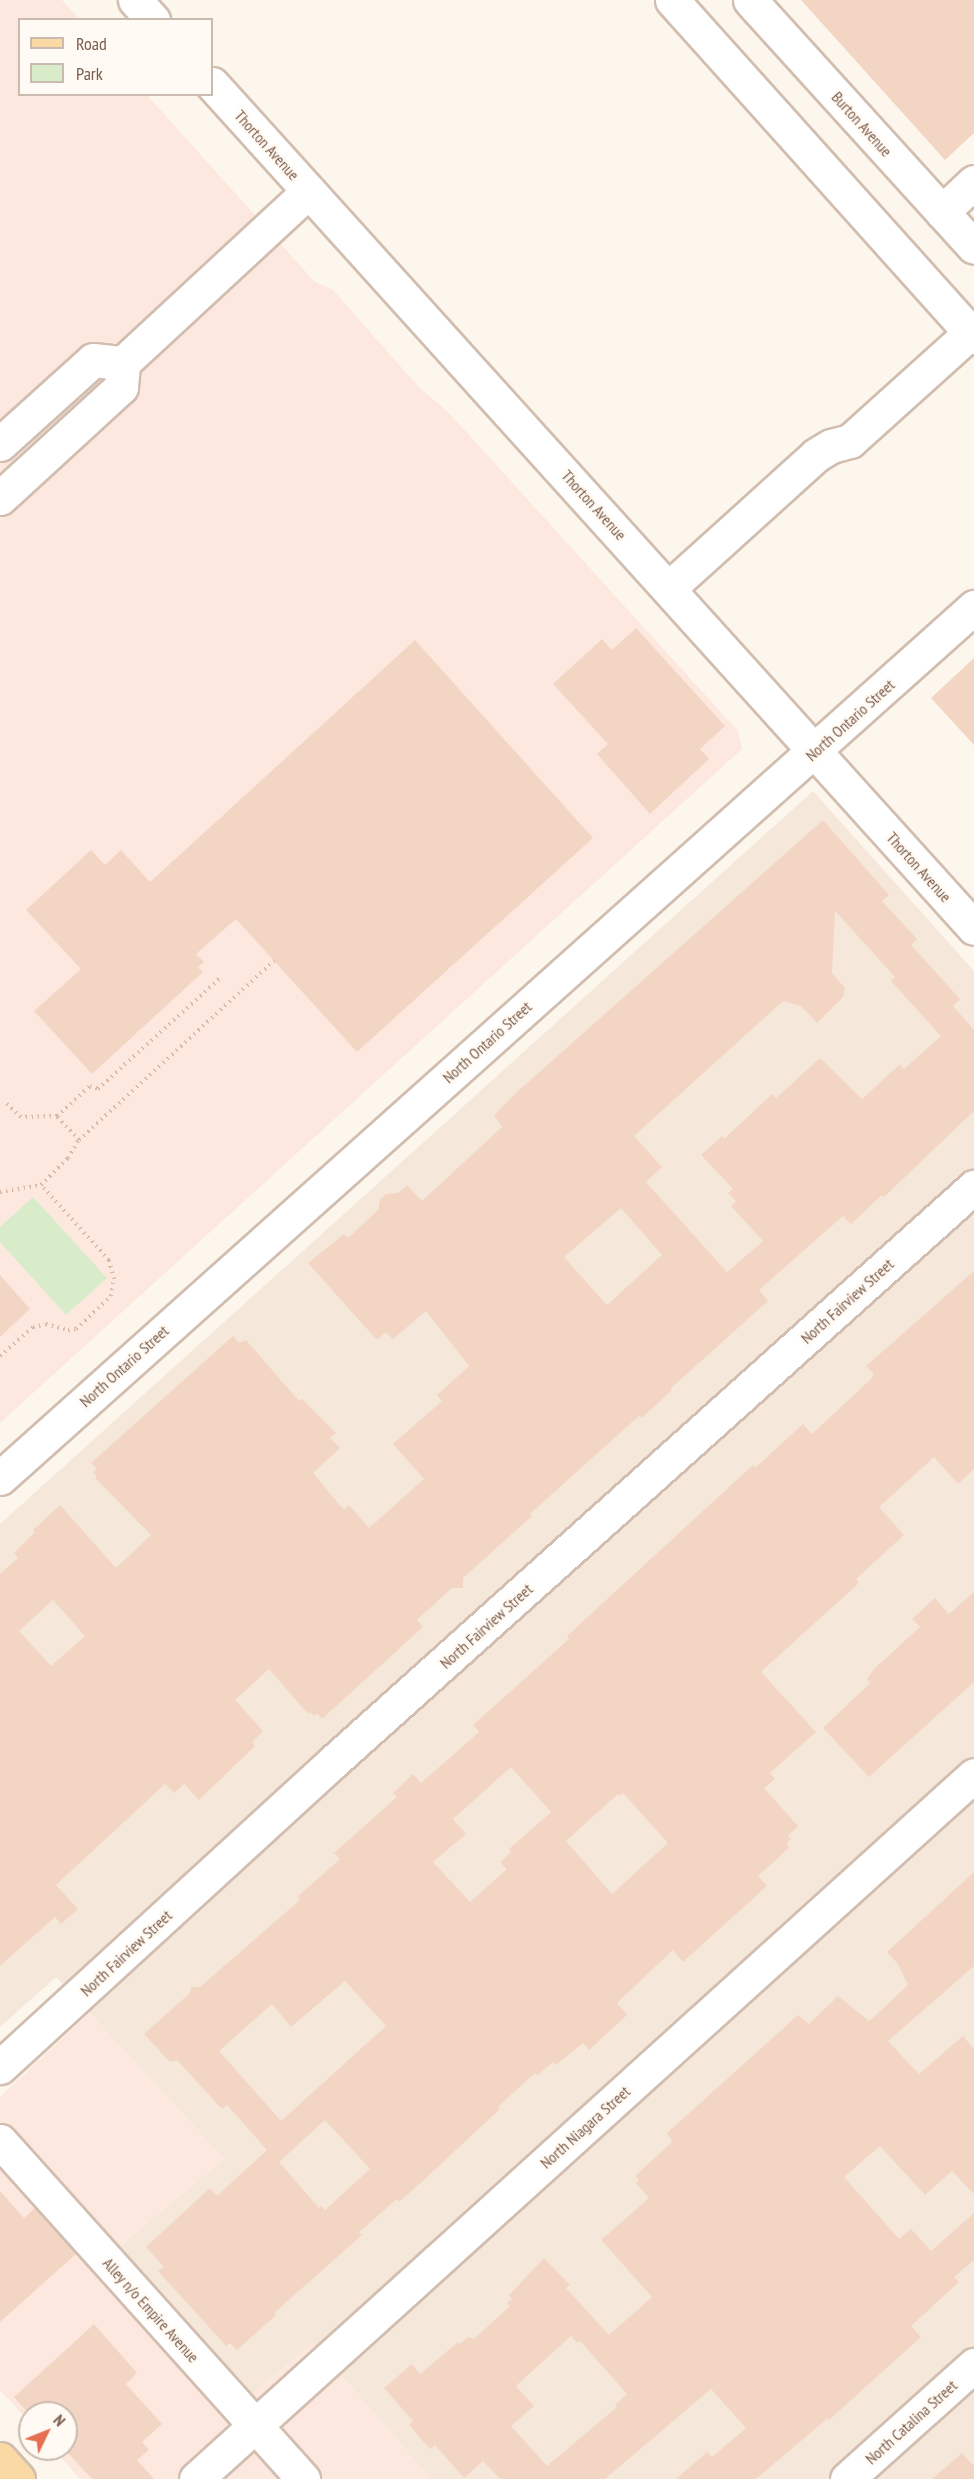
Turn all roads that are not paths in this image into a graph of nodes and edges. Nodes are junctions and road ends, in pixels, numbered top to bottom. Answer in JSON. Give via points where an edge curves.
{"nodes":[{"id":1,"x":135,"y":0,"type":"edge"},
{"id":2,"x":672,"y":0,"type":"edge"},
{"id":3,"x":750,"y":0,"type":"edge"},
{"id":4,"x":151,"y":18,"type":"edge"},
{"id":5,"x":213,"y":85,"type":"edge"},
{"id":6,"x":974,"y":182,"type":"edge"},
{"id":7,"x":309,"y":192,"type":"junction"},
{"id":8,"x":942,"y":212,"type":"junction"},
{"id":9,"x":974,"y":247,"type":"edge"},
{"id":10,"x":972,"y":335,"type":"edge"},
{"id":11,"x":123,"y":363,"type":"junction"},
{"id":12,"x":0,"y":444,"type":"edge"},
{"id":13,"x":0,"y":498,"type":"edge"},
{"id":14,"x":669,"y":588,"type":"junction"},
{"id":15,"x":974,"y":608,"type":"edge"},
{"id":16,"x":816,"y":751,"type":"junction"},
{"id":17,"x":974,"y":928,"type":"edge"},
{"id":18,"x":974,"y":1187,"type":"edge"},
{"id":19,"x":0,"y":1478,"type":"edge"},
{"id":20,"x":974,"y":1775,"type":"edge"},
{"id":21,"x":0,"y":2067,"type":"edge"},
{"id":22,"x":0,"y":2141,"type":"edge"},
{"id":23,"x":974,"y":2365,"type":"edge"},
{"id":24,"x":255,"y":2426,"type":"junction"},
{"id":25,"x":0,"y":2459,"type":"edge"},
{"id":26,"x":18,"y":2479,"type":"edge"},
{"id":27,"x":196,"y":2479,"type":"edge"},
{"id":28,"x":303,"y":2479,"type":"edge"},
{"id":29,"x":847,"y":2479,"type":"edge"}],
"edges":[{"from":1,"to":4,"type":"street"},
{"from":2,"to":10,"type":"street"},
{"from":3,"to":8,"type":"street","name":"Burton Avenue"},
{"from":5,"to":7,"type":"street","name":"Thorton Avenue"},
{"from":6,"to":8,"type":"street"},
{"from":7,"to":11,"type":"street"},
{"from":7,"to":14,"type":"street","name":"Thorton Avenue"},
{"from":8,"to":9,"type":"street","name":"Burton Avenue"},
{"from":10,"to":14,"type":"street","via":[[850,441],[816,455]]},
{"from":11,"to":12,"type":"street","via":[[93,360]]},
{"from":11,"to":13,"type":"street","via":[[121,387]]},
{"from":14,"to":16,"type":"street","name":"Thorton Avenue"},
{"from":15,"to":16,"type":"street","name":"North Ontario Street"},
{"from":16,"to":17,"type":"street","name":"Thorton Avenue"},
{"from":16,"to":19,"type":"street","name":"North Ontario Street"},
{"from":18,"to":21,"type":"street","name":"North Fairview Street","via":[[334,1761]]},
{"from":20,"to":24,"type":"street","name":"North Niagara Street"},
{"from":22,"to":24,"type":"street","name":"Alley n/o Empire Avenue"},
{"from":23,"to":29,"type":"street","name":"North Catalina Street"},
{"from":24,"to":27,"type":"street","name":"North Niagara Street"},
{"from":24,"to":28,"type":"street","name":"Alley n/o Empire Avenue"},
{"from":25,"to":26,"type":"main road"}]}
